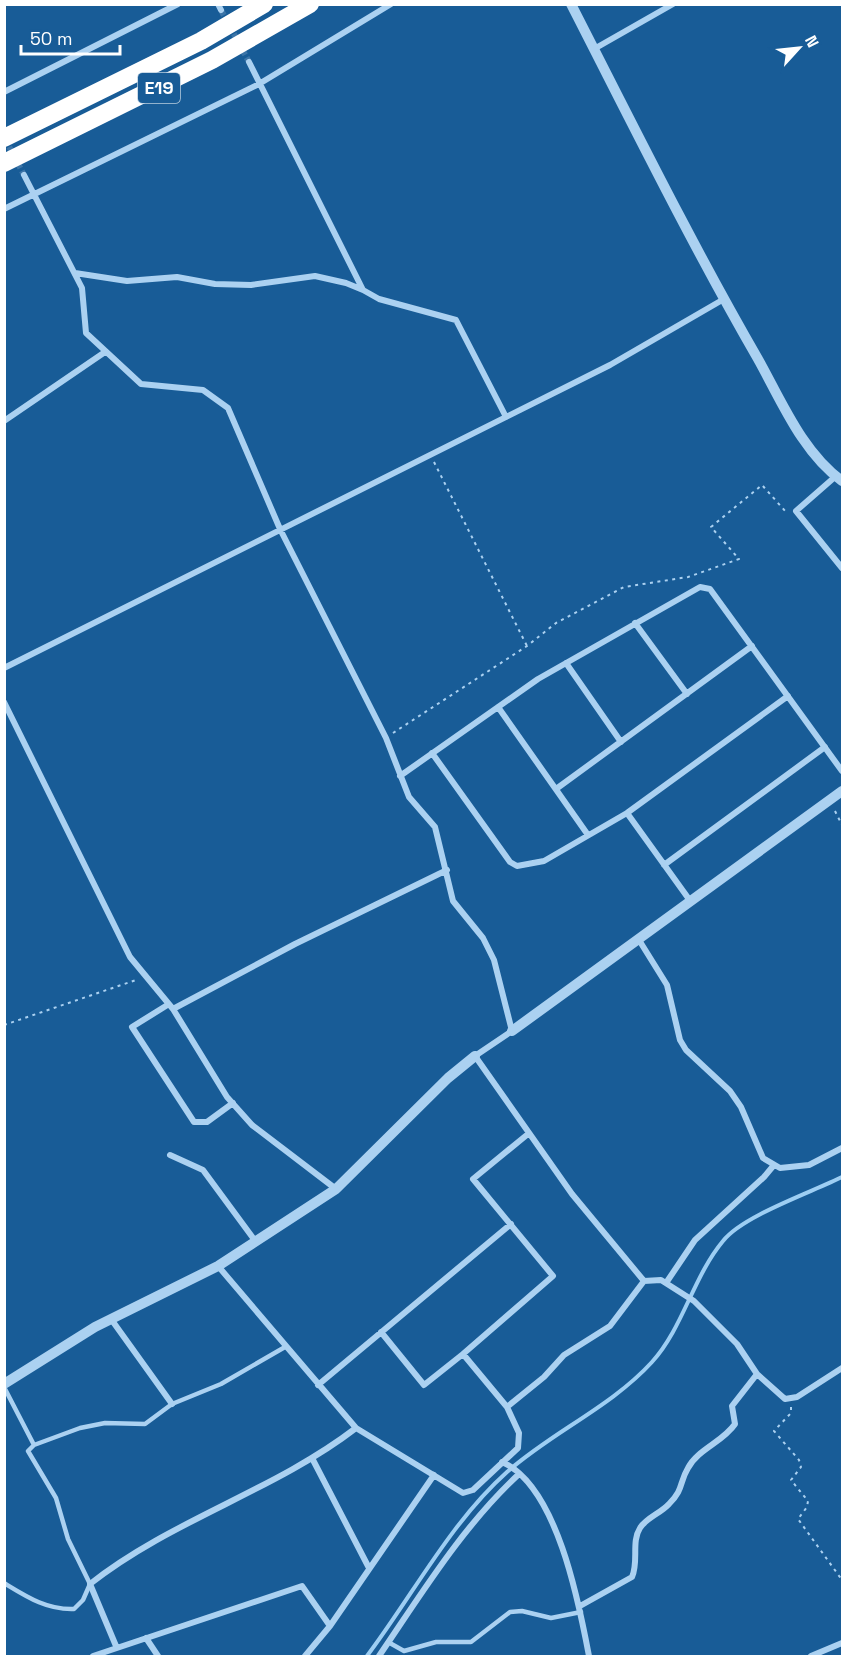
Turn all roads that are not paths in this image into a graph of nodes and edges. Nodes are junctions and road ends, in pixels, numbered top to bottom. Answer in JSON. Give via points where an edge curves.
{"nodes":[{"id":1,"x":178,"y":4,"type":"edge"},
{"id":2,"x":264,"y":4,"type":"edge"},
{"id":3,"x":310,"y":4,"type":"edge"},
{"id":4,"x":391,"y":4,"type":"edge"},
{"id":5,"x":571,"y":4,"type":"edge"},
{"id":6,"x":673,"y":4,"type":"edge"},
{"id":7,"x":594,"y":49,"type":"junction"},
{"id":8,"x":249,"y":63,"type":"tunnel mouth"},
{"id":9,"x":259,"y":84,"type":"junction"},
{"id":10,"x":4,"y":92,"type":"edge"},
{"id":11,"x":4,"y":138,"type":"edge"},
{"id":12,"x":4,"y":163,"type":"edge"},
{"id":13,"x":24,"y":175,"type":"tunnel mouth"},
{"id":14,"x":36,"y":195,"type":"junction"},
{"id":15,"x":4,"y":209,"type":"edge"},
{"id":16,"x":75,"y":273,"type":"junction"},
{"id":17,"x":363,"y":290,"type":"junction"},
{"id":18,"x":724,"y":299,"type":"junction"},
{"id":19,"x":105,"y":352,"type":"junction"},
{"id":20,"x":506,"y":417,"type":"junction"},
{"id":21,"x":4,"y":421,"type":"edge"},
{"id":22,"x":839,"y":478,"type":"edge"},
{"id":23,"x":280,"y":529,"type":"junction"},
{"id":24,"x":843,"y":568,"type":"edge"},
{"id":25,"x":635,"y":623,"type":"junction"},
{"id":26,"x":752,"y":646,"type":"junction"},
{"id":27,"x":566,"y":663,"type":"junction"},
{"id":28,"x":4,"y":668,"type":"edge"},
{"id":29,"x":687,"y":694,"type":"junction"},
{"id":30,"x":788,"y":696,"type":"junction"},
{"id":31,"x":4,"y":702,"type":"edge"},
{"id":32,"x":498,"y":707,"type":"junction"},
{"id":33,"x":621,"y":742,"type":"junction"},
{"id":34,"x":825,"y":747,"type":"junction"},
{"id":35,"x":432,"y":753,"type":"junction"},
{"id":36,"x":843,"y":771,"type":"edge"},
{"id":37,"x":400,"y":776,"type":"junction"},
{"id":38,"x":556,"y":789,"type":"junction"},
{"id":39,"x":843,"y":792,"type":"edge"},
{"id":40,"x":627,"y":813,"type":"junction"},
{"id":41,"x":588,"y":835,"type":"junction"},
{"id":42,"x":664,"y":865,"type":"junction"},
{"id":43,"x":447,"y":870,"type":"junction"},
{"id":44,"x":691,"y":902,"type":"junction"},
{"id":45,"x":639,"y":940,"type":"junction"},
{"id":46,"x":171,"y":1007,"type":"junction"},
{"id":47,"x":512,"y":1031,"type":"junction"},
{"id":48,"x":475,"y":1056,"type":"junction"},
{"id":49,"x":233,"y":1103,"type":"junction"},
{"id":50,"x":528,"y":1134,"type":"junction"},
{"id":51,"x":843,"y":1148,"type":"edge"},
{"id":52,"x":170,"y":1155,"type":"dead end"},
{"id":53,"x":774,"y":1165,"type":"junction"},
{"id":54,"x":336,"y":1190,"type":"junction"},
{"id":55,"x":511,"y":1224,"type":"junction"},
{"id":56,"x":256,"y":1242,"type":"junction"},
{"id":57,"x":219,"y":1266,"type":"junction"},
{"id":58,"x":644,"y":1281,"type":"junction"},
{"id":59,"x":666,"y":1283,"type":"junction"},
{"id":60,"x":111,"y":1319,"type":"junction"},
{"id":61,"x":381,"y":1332,"type":"junction"},
{"id":62,"x":285,"y":1347,"type":"junction"},
{"id":63,"x":463,"y":1354,"type":"junction"},
{"id":64,"x":843,"y":1368,"type":"edge"},
{"id":65,"x":757,"y":1374,"type":"junction"},
{"id":66,"x":4,"y":1385,"type":"edge"},
{"id":67,"x":318,"y":1385,"type":"junction"},
{"id":68,"x":172,"y":1404,"type":"junction"},
{"id":69,"x":507,"y":1407,"type":"junction"},
{"id":70,"x":356,"y":1428,"type":"junction"},
{"id":71,"x":34,"y":1445,"type":"junction"},
{"id":72,"x":312,"y":1458,"type":"junction"},
{"id":73,"x":506,"y":1463,"type":"junction"},
{"id":74,"x":517,"y":1472,"type":"junction"},
{"id":75,"x":434,"y":1475,"type":"junction"},
{"id":76,"x":369,"y":1568,"type":"junction"},
{"id":77,"x":4,"y":1583,"type":"edge"},
{"id":78,"x":90,"y":1584,"type":"junction"},
{"id":79,"x":580,"y":1609,"type":"junction"},
{"id":80,"x":330,"y":1626,"type":"junction"},
{"id":81,"x":146,"y":1638,"type":"junction"},
{"id":82,"x":388,"y":1642,"type":"junction"},
{"id":83,"x":842,"y":1643,"type":"edge"},
{"id":84,"x":116,"y":1646,"type":"junction"},
{"id":85,"x":93,"y":1656,"type":"edge"},
{"id":86,"x":158,"y":1656,"type":"edge"},
{"id":87,"x":305,"y":1656,"type":"edge"},
{"id":88,"x":379,"y":1656,"type":"edge"},
{"id":89,"x":589,"y":1656,"type":"edge"},
{"id":90,"x":811,"y":1656,"type":"edge"}],
"edges":[{"from":1,"to":10,"type":"street"},
{"from":2,"to":11,"type":"highway","number":"E19","via":[[182,50]]},
{"from":3,"to":12,"type":"highway","number":"E19","via":[[212,60]]},
{"from":4,"to":9,"type":"street"},
{"from":5,"to":7,"type":"street"},
{"from":6,"to":7,"type":"street"},
{"from":7,"to":18,"type":"street"},
{"from":8,"to":9,"type":"street"},
{"from":9,"to":14,"type":"street"},
{"from":9,"to":17,"type":"street"},
{"from":13,"to":14,"type":"street"},
{"from":14,"to":15,"type":"street"},
{"from":14,"to":16,"type":"street"},
{"from":16,"to":17,"type":"street","via":[[127,281],[177,277],[251,285],[315,276]]},
{"from":16,"to":19,"type":"street","via":[[82,288],[86,333]]},
{"from":17,"to":20,"type":"street","via":[[379,299],[456,320]]},
{"from":18,"to":20,"type":"street","via":[[610,365]]},
{"from":18,"to":22,"type":"street","via":[[801,435],[817,458]]},
{"from":19,"to":21,"type":"street"},
{"from":19,"to":23,"type":"street","via":[[141,384],[203,390],[228,408]]},
{"from":20,"to":23,"type":"street"},
{"from":22,"to":24,"type":"street","via":[[796,511]]},
{"from":23,"to":28,"type":"street"},
{"from":23,"to":37,"type":"street","via":[[386,738]]},
{"from":25,"to":26,"type":"street","via":[[700,587],[710,589]]},
{"from":25,"to":27,"type":"street"},
{"from":25,"to":29,"type":"street"},
{"from":26,"to":29,"type":"street"},
{"from":26,"to":30,"type":"street"},
{"from":27,"to":32,"type":"street"},
{"from":27,"to":33,"type":"street"},
{"from":29,"to":33,"type":"street"},
{"from":30,"to":34,"type":"street"},
{"from":30,"to":40,"type":"street"},
{"from":31,"to":46,"type":"street","via":[[130,957]]},
{"from":32,"to":35,"type":"street"},
{"from":32,"to":38,"type":"street"},
{"from":33,"to":38,"type":"street"},
{"from":34,"to":36,"type":"street"},
{"from":34,"to":42,"type":"street"},
{"from":35,"to":37,"type":"street"},
{"from":35,"to":41,"type":"street","via":[[510,862],[517,866],[544,861]]},
{"from":37,"to":43,"type":"street","via":[[409,797],[435,827]]},
{"from":38,"to":41,"type":"street"},
{"from":39,"to":44,"type":"street"},
{"from":40,"to":41,"type":"street"},
{"from":40,"to":42,"type":"street"},
{"from":42,"to":44,"type":"street"},
{"from":43,"to":46,"type":"street"},
{"from":43,"to":47,"type":"street","via":[[453,901],[483,938],[494,960]]},
{"from":44,"to":45,"type":"street"},
{"from":45,"to":47,"type":"street"},
{"from":45,"to":53,"type":"street","via":[[667,985],[680,1040],[730,1091],[763,1158]]},
{"from":46,"to":49,"type":"street"},
{"from":46,"to":49,"type":"street","via":[[132,1027],[194,1122],[207,1122]]},
{"from":47,"to":48,"type":"street"},
{"from":48,"to":50,"type":"street"},
{"from":48,"to":54,"type":"street"},
{"from":49,"to":54,"type":"street","via":[[252,1125]]},
{"from":50,"to":55,"type":"street","via":[[473,1179]]},
{"from":50,"to":58,"type":"street"},
{"from":51,"to":53,"type":"street","via":[[809,1165]]},
{"from":52,"to":56,"type":"street","via":[[203,1170]]},
{"from":53,"to":59,"type":"street","via":[[695,1240]]},
{"from":54,"to":56,"type":"street"},
{"from":55,"to":61,"type":"street"},
{"from":55,"to":63,"type":"street","via":[[553,1276]]},
{"from":56,"to":57,"type":"street"},
{"from":57,"to":60,"type":"street"},
{"from":57,"to":62,"type":"street"},
{"from":58,"to":59,"type":"street"},
{"from":58,"to":69,"type":"street","via":[[610,1326],[564,1355]]},
{"from":59,"to":65,"type":"street","via":[[694,1301],[737,1344]]},
{"from":60,"to":66,"type":"street"},
{"from":60,"to":68,"type":"street"},
{"from":61,"to":63,"type":"street","via":[[424,1385]]},
{"from":61,"to":67,"type":"street"},
{"from":62,"to":67,"type":"street"},
{"from":62,"to":68,"type":"lane","via":[[221,1384]]},
{"from":63,"to":69,"type":"street"},
{"from":64,"to":65,"type":"street","via":[[797,1397],[785,1399]]},
{"from":65,"to":79,"type":"street","via":[[732,1406],[735,1424],[729,1434],[699,1456],[688,1468],[681,1492],[640,1527],[632,1577]]},
{"from":66,"to":71,"type":"lane"},
{"from":67,"to":70,"type":"street"},
{"from":68,"to":71,"type":"lane","via":[[145,1424],[89,1426]]},
{"from":69,"to":73,"type":"street","via":[[520,1442]]},
{"from":70,"to":72,"type":"street"},
{"from":70,"to":75,"type":"street"},
{"from":71,"to":78,"type":"lane","via":[[28,1451],[56,1498],[68,1539]]},
{"from":72,"to":76,"type":"street"},
{"from":72,"to":78,"type":"street","via":[[184,1525]]},
{"from":73,"to":74,"type":"street"},
{"from":73,"to":75,"type":"street","via":[[473,1490],[463,1493]]},
{"from":74,"to":79,"type":"street","via":[[539,1497],[555,1526]]},
{"from":74,"to":82,"type":"street","via":[[466,1529]]},
{"from":75,"to":76,"type":"street"},
{"from":76,"to":80,"type":"street"},
{"from":77,"to":78,"type":"lane","via":[[59,1610],[75,1609]]},
{"from":78,"to":84,"type":"street"},
{"from":79,"to":82,"type":"lane","via":[[551,1618],[510,1612],[471,1642],[436,1642],[404,1651]]},
{"from":79,"to":89,"type":"street"},
{"from":80,"to":81,"type":"street","via":[[302,1586]]},
{"from":80,"to":87,"type":"street"},
{"from":81,"to":84,"type":"street"},
{"from":81,"to":86,"type":"street"},
{"from":82,"to":88,"type":"street"},
{"from":83,"to":90,"type":"street"},
{"from":84,"to":85,"type":"street"}]}
